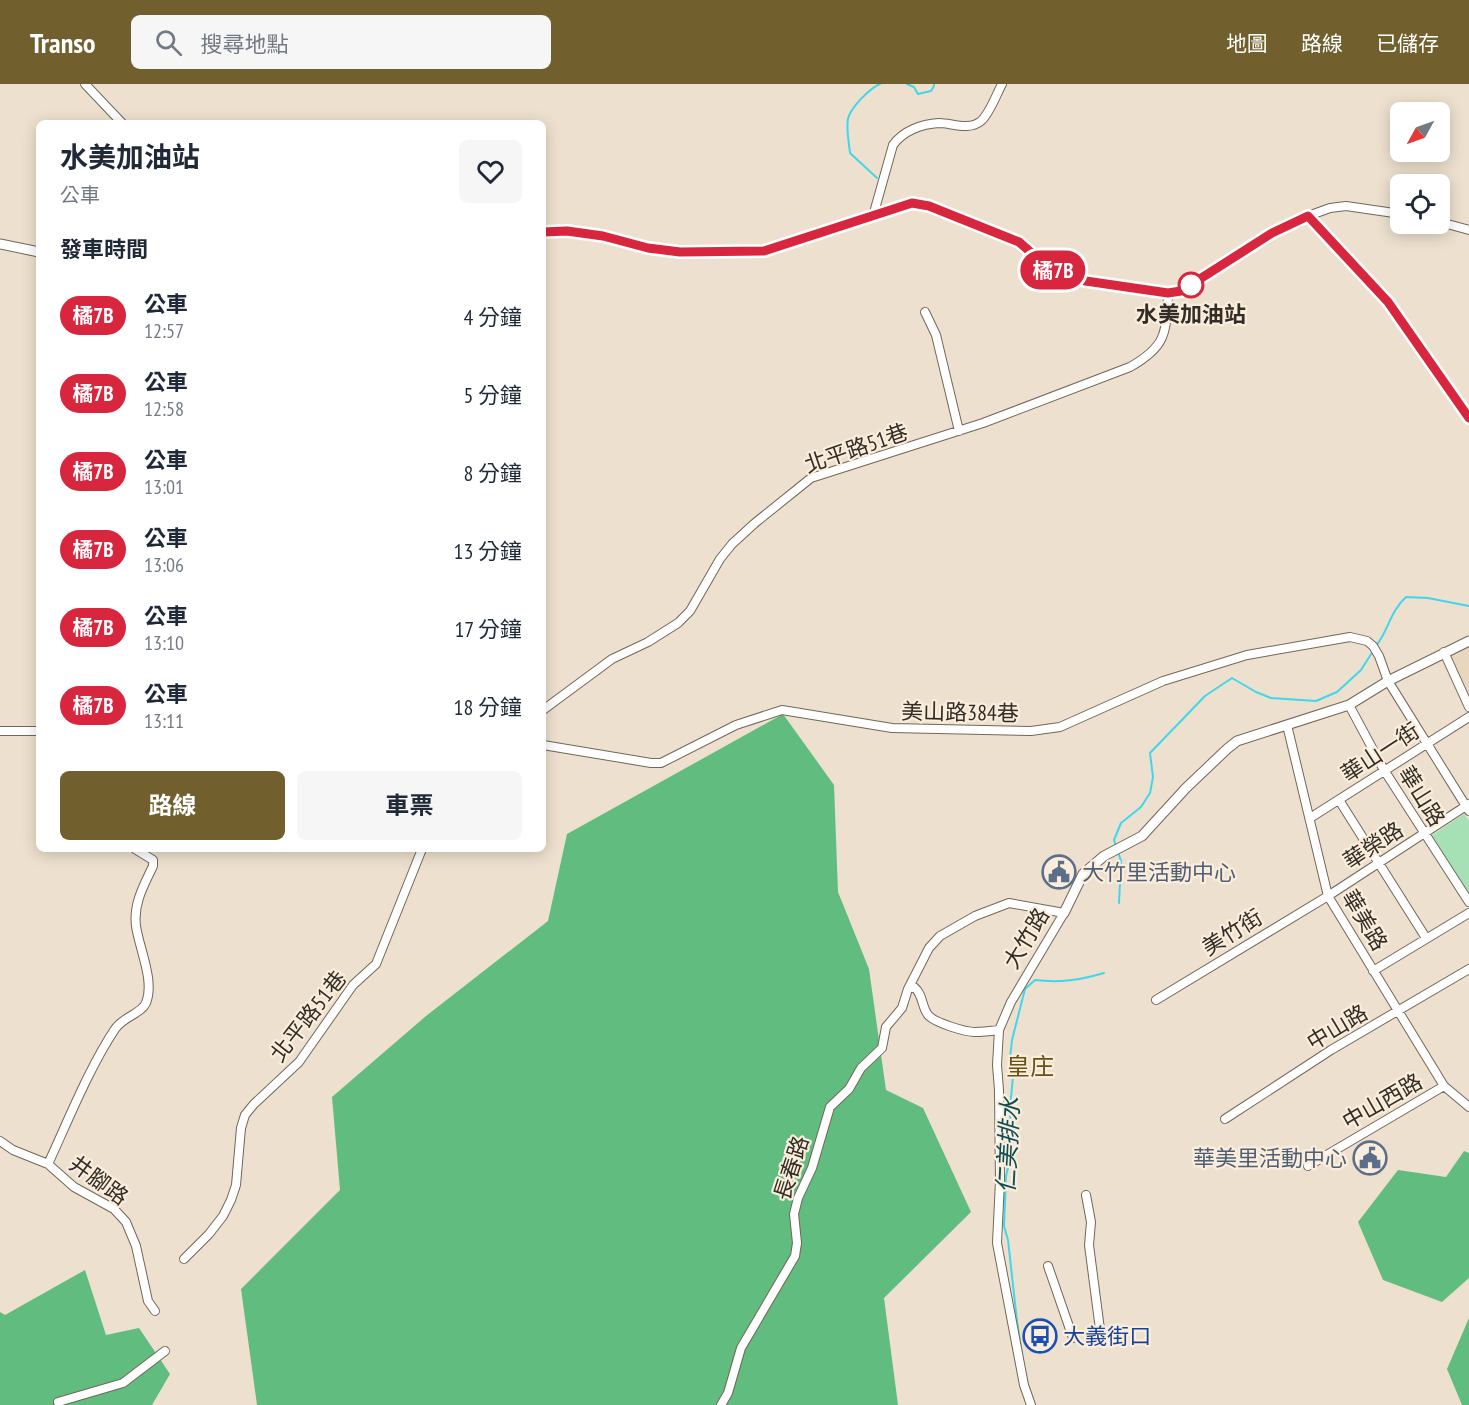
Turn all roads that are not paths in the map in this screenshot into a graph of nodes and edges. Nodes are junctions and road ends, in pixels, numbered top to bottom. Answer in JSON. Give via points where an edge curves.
{"nodes":[{"id":1,"x":85,"y":84,"type":"edge"},
{"id":2,"x":1002,"y":84,"type":"edge"},
{"id":3,"x":120,"y":120,"type":"edge"},
{"id":4,"x":1390,"y":212,"type":"edge"},
{"id":5,"x":873,"y":216,"type":"junction"},
{"id":6,"x":1308,"y":216,"type":"junction"},
{"id":7,"x":1450,"y":225,"type":"edge"},
{"id":8,"x":1469,"y":230,"type":"edge"},
{"id":9,"x":546,"y":232,"type":"edge"},
{"id":10,"x":0,"y":244,"type":"edge"},
{"id":11,"x":36,"y":251,"type":"edge"},
{"id":12,"x":1168,"y":293,"type":"junction"},
{"id":13,"x":925,"y":312,"type":"dead end"},
{"id":14,"x":1469,"y":418,"type":"edge"},
{"id":15,"x":959,"y":431,"type":"junction"},
{"id":16,"x":1469,"y":641,"type":"edge"},
{"id":17,"x":1444,"y":652,"type":"junction"},
{"id":18,"x":1388,"y":681,"type":"junction"},
{"id":19,"x":1349,"y":705,"type":"junction"},
{"id":20,"x":1469,"y":707,"type":"edge"},
{"id":21,"x":546,"y":708,"type":"edge"},
{"id":22,"x":1469,"y":717,"type":"edge"},
{"id":23,"x":1287,"y":725,"type":"junction"},
{"id":24,"x":0,"y":731,"type":"edge"},
{"id":25,"x":36,"y":731,"type":"edge"},
{"id":26,"x":1426,"y":744,"type":"junction"},
{"id":27,"x":546,"y":746,"type":"edge"},
{"id":28,"x":1384,"y":771,"type":"junction"},
{"id":29,"x":1339,"y":800,"type":"junction"},
{"id":30,"x":1468,"y":807,"type":"edge"},
{"id":31,"x":1310,"y":818,"type":"junction"},
{"id":32,"x":1424,"y":834,"type":"junction"},
{"id":33,"x":140,"y":852,"type":"edge"},
{"id":34,"x":421,"y":852,"type":"edge"},
{"id":35,"x":1379,"y":863,"type":"junction"},
{"id":36,"x":1328,"y":896,"type":"junction"},
{"id":37,"x":1469,"y":902,"type":"edge"},
{"id":38,"x":1064,"y":913,"type":"junction"},
{"id":39,"x":1469,"y":913,"type":"edge"},
{"id":40,"x":1426,"y":938,"type":"junction"},
{"id":41,"x":1469,"y":969,"type":"edge"},
{"id":42,"x":1373,"y":971,"type":"junction"},
{"id":43,"x":908,"y":989,"type":"junction"},
{"id":44,"x":1156,"y":1000,"type":"dead end"},
{"id":45,"x":1398,"y":1011,"type":"junction"},
{"id":46,"x":999,"y":1030,"type":"junction"},
{"id":47,"x":1444,"y":1086,"type":"junction"},
{"id":48,"x":1469,"y":1108,"type":"edge"},
{"id":49,"x":1225,"y":1119,"type":"dead end"},
{"id":50,"x":0,"y":1141,"type":"edge"},
{"id":51,"x":48,"y":1164,"type":"junction"},
{"id":52,"x":1308,"y":1166,"type":"dead end"},
{"id":53,"x":1086,"y":1195,"type":"dead end"},
{"id":54,"x":184,"y":1259,"type":"dead end"},
{"id":55,"x":1048,"y":1266,"type":"dead end"},
{"id":56,"x":155,"y":1311,"type":"dead end"},
{"id":57,"x":1101,"y":1337,"type":"dead end"},
{"id":58,"x":1073,"y":1338,"type":"dead end"},
{"id":59,"x":165,"y":1351,"type":"dead end"},
{"id":60,"x":58,"y":1402,"type":"dead end"},
{"id":61,"x":721,"y":1405,"type":"edge"},
{"id":62,"x":1031,"y":1405,"type":"edge"}],
"edges":[{"from":1,"to":3,"type":"street"},
{"from":2,"to":5,"type":"street","via":[[978,123],[938,123],[900,136],[893,145]]},
{"from":4,"to":6,"type":"street","via":[[1346,206]]},
{"from":5,"to":9,"type":"street","via":[[764,251],[680,252],[603,236]]},
{"from":5,"to":12,"type":"street","via":[[912,203],[929,206],[1019,242],[1050,269],[1072,279]]},
{"from":6,"to":12,"type":"street","via":[[1272,233],[1181,291]]},
{"from":6,"to":14,"type":"street","via":[[1388,302]]},
{"from":7,"to":8,"type":"street"},
{"from":10,"to":11,"type":"street"},
{"from":12,"to":15,"type":"street","name":"北平路51巷","via":[[1164,336],[1145,358]]},
{"from":13,"to":15,"type":"street","via":[[936,334]]},
{"from":15,"to":21,"type":"street","name":"北平路51巷","via":[[811,478],[732,544],[690,611],[678,623],[612,659]]},
{"from":16,"to":17,"type":"street","name":"大竹路"},
{"from":17,"to":18,"type":"street","name":"大竹路"},
{"from":17,"to":20,"type":"street"},
{"from":18,"to":19,"type":"street","name":"大竹路"},
{"from":18,"to":26,"type":"street"},
{"from":18,"to":27,"type":"street","name":"美山路384巷","via":[[1373,646],[1350,637],[1247,655],[1163,681],[1060,727],[1031,731],[892,728],[782,710],[736,725],[661,763]]},
{"from":19,"to":23,"type":"street","name":"大竹路"},
{"from":19,"to":28,"type":"street","name":"華山路"},
{"from":22,"to":26,"type":"street","name":"華山一街"},
{"from":23,"to":31,"type":"street","name":"華美路"},
{"from":23,"to":38,"type":"street","name":"大竹路","via":[[1243,739],[1227,749],[1142,836],[1104,856],[1083,874]]},
{"from":24,"to":25,"type":"street"},
{"from":26,"to":28,"type":"street","name":"華山一街"},
{"from":26,"to":30,"type":"street"},
{"from":28,"to":29,"type":"street","name":"華山一街"},
{"from":28,"to":32,"type":"street","name":"華山路"},
{"from":29,"to":31,"type":"street","name":"華山一街"},
{"from":29,"to":35,"type":"street"},
{"from":30,"to":32,"type":"street","name":"華榮路"},
{"from":31,"to":36,"type":"street","name":"華美路"},
{"from":32,"to":35,"type":"street","name":"華榮路"},
{"from":32,"to":37,"type":"street","name":"華山路"},
{"from":33,"to":51,"type":"street","via":[[153,860],[136,904],[136,925],[148,974],[146,1002],[115,1029]]},
{"from":34,"to":54,"type":"street","name":"北平路51巷","via":[[376,964],[352,985],[299,1062],[245,1115],[231,1200],[209,1234]]},
{"from":35,"to":36,"type":"street","name":"華榮路"},
{"from":35,"to":40,"type":"street"},
{"from":36,"to":42,"type":"street","name":"華美路"},
{"from":36,"to":44,"type":"street","name":"美竹街"},
{"from":38,"to":43,"type":"street","name":"長春路","via":[[1009,903],[975,916],[940,936],[929,948]]},
{"from":38,"to":46,"type":"street","name":"大竹路","via":[[1011,1002]]},
{"from":39,"to":40,"type":"street"},
{"from":40,"to":42,"type":"street"},
{"from":41,"to":45,"type":"street","name":"中山路"},
{"from":42,"to":45,"type":"street","name":"華美路"},
{"from":43,"to":46,"type":"street","via":[[914,987],[920,992],[929,1016],[939,1022],[972,1032]]},
{"from":43,"to":61,"type":"street","name":"長春路","via":[[902,1008],[886,1027],[882,1047],[830,1107],[794,1214],[795,1256],[741,1347],[728,1394]]},
{"from":45,"to":47,"type":"street","name":"華美路"},
{"from":45,"to":49,"type":"street","name":"中山路"},
{"from":46,"to":62,"type":"street","name":"大竹路","via":[[997,1243]]},
{"from":47,"to":48,"type":"street","name":"華美路"},
{"from":47,"to":52,"type":"street","name":"中山西路"},
{"from":50,"to":51,"type":"street","name":"井腳路"},
{"from":51,"to":56,"type":"street","name":"井腳路","via":[[74,1187],[114,1209],[126,1222],[136,1246],[148,1301]]},
{"from":53,"to":57,"type":"street"},
{"from":55,"to":58,"type":"street"},
{"from":59,"to":60,"type":"street","via":[[123,1383]]}]}
